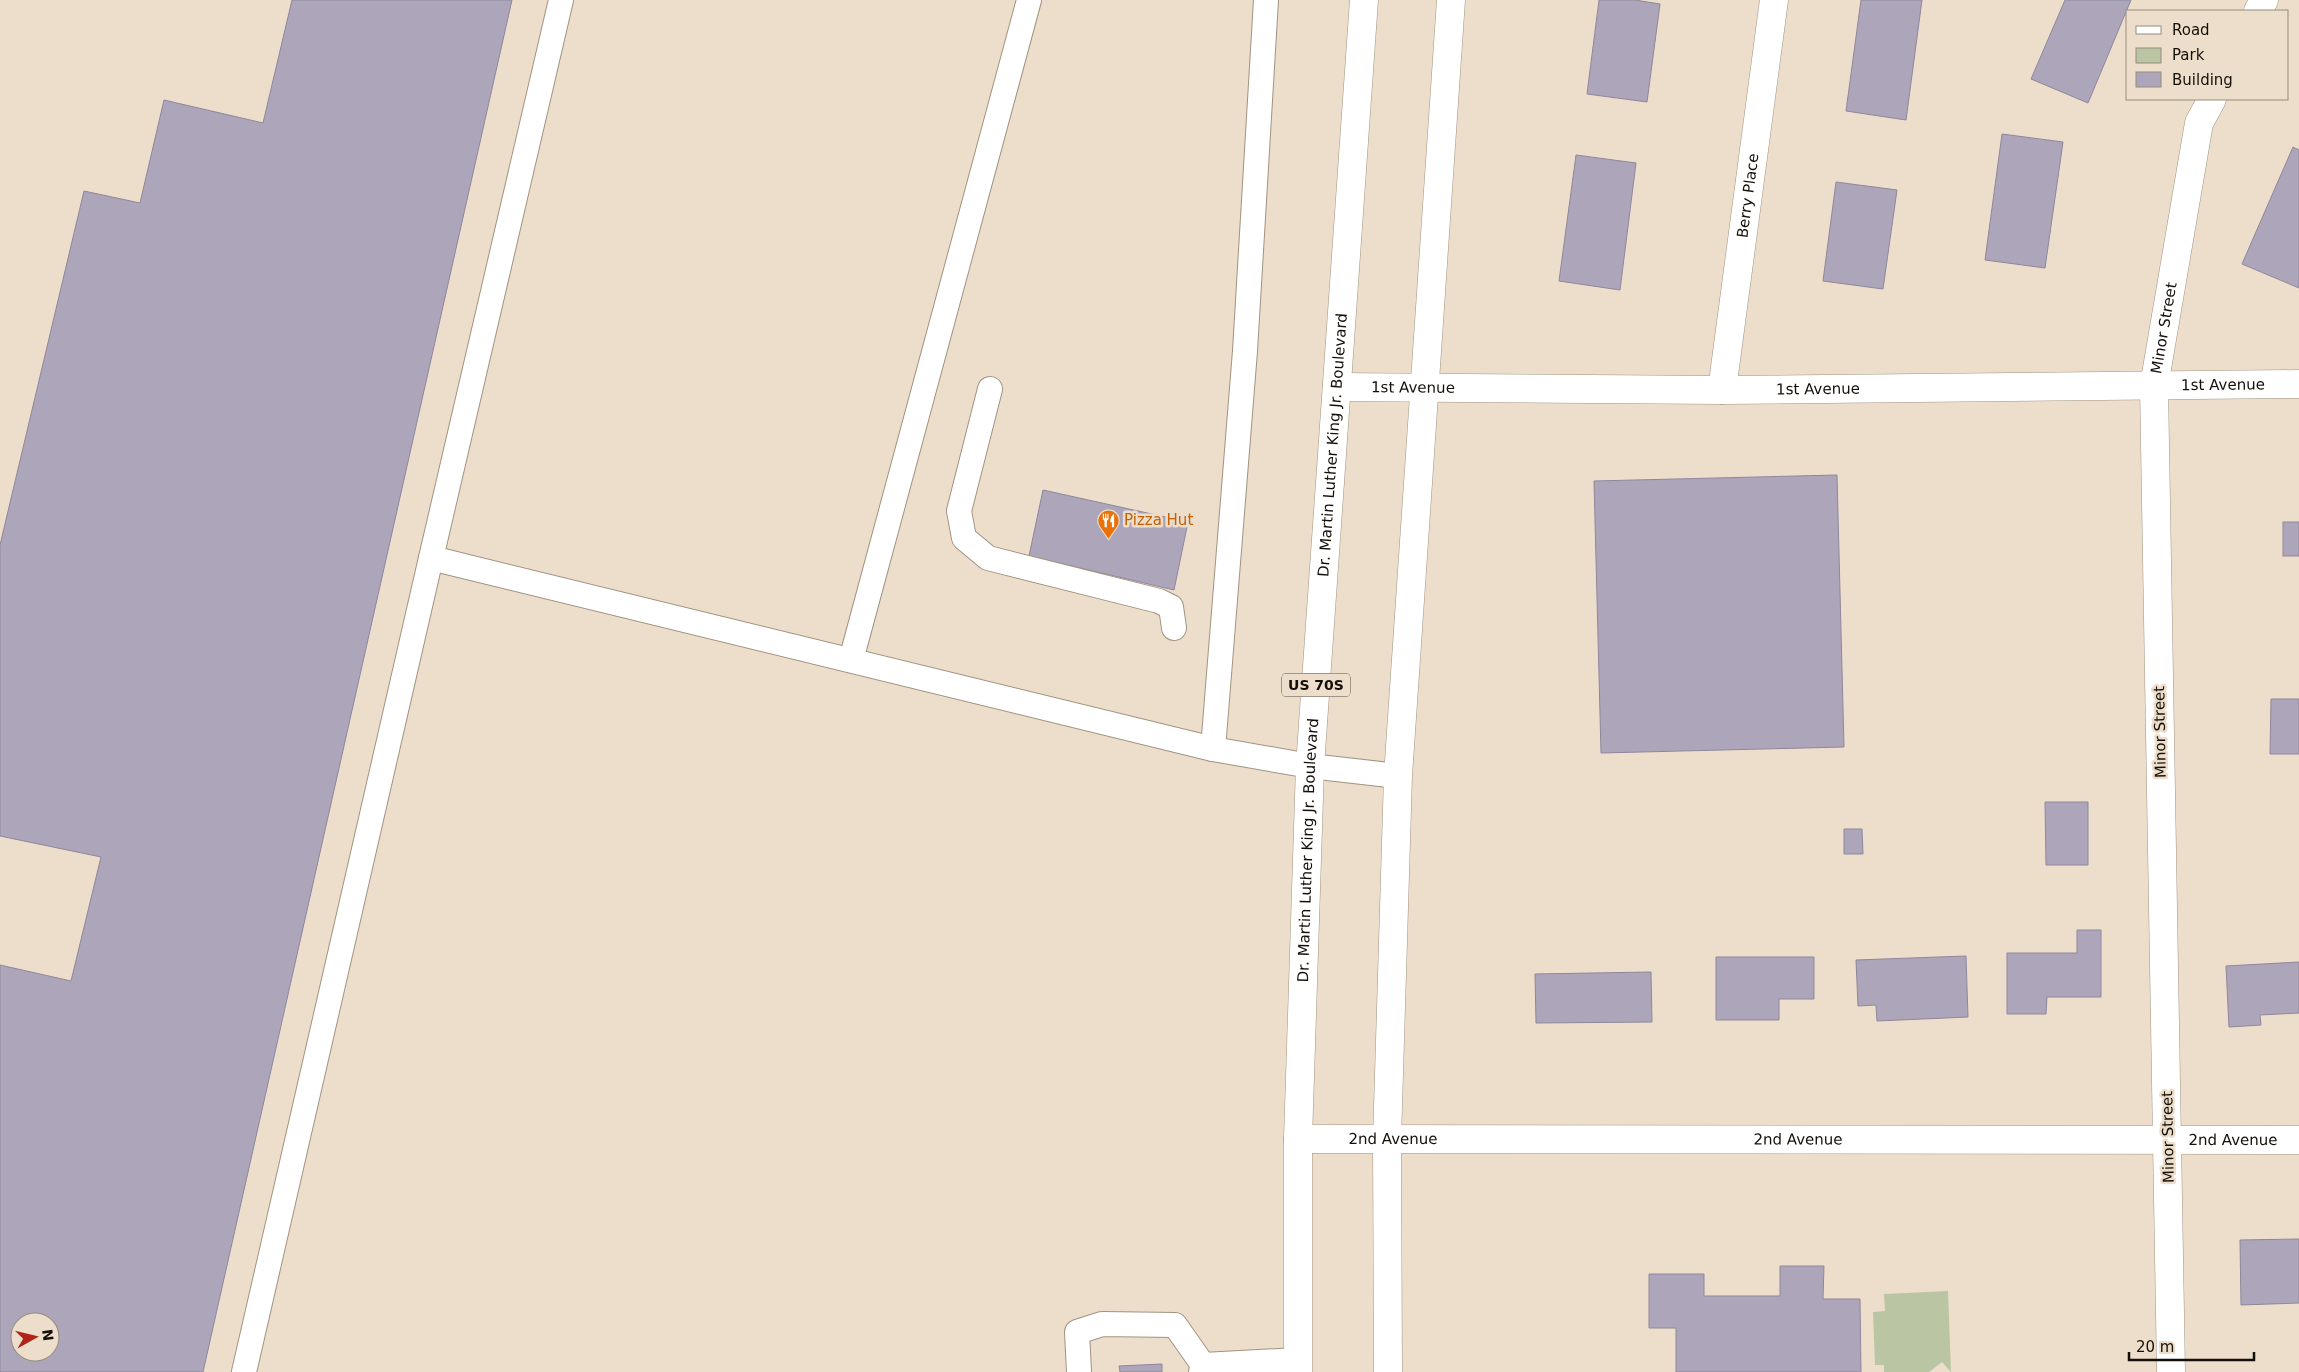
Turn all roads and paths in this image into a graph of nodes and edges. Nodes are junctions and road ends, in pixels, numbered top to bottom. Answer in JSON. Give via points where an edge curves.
{"nodes":[{"id":1,"x":561,"y":0,"type":"edge"},
{"id":2,"x":1029,"y":0,"type":"edge"},
{"id":3,"x":1266,"y":0,"type":"edge"},
{"id":4,"x":1364,"y":0,"type":"edge"},
{"id":5,"x":1451,"y":0,"type":"edge"},
{"id":6,"x":1774,"y":0,"type":"edge"},
{"id":7,"x":2211,"y":100,"type":"edge"},
{"id":8,"x":2299,"y":384,"type":"edge"},
{"id":9,"x":2154,"y":386,"type":"junction"},
{"id":10,"x":1337,"y":387,"type":"junction"},
{"id":11,"x":990,"y":389,"type":"dead end"},
{"id":12,"x":1423,"y":389,"type":"junction"},
{"id":13,"x":1722,"y":390,"type":"junction"},
{"id":14,"x":431,"y":558,"type":"junction"},
{"id":15,"x":1174,"y":628,"type":"dead end"},
{"id":16,"x":851,"y":660,"type":"junction"},
{"id":17,"x":1213,"y":749,"type":"junction"},
{"id":18,"x":1310,"y":766,"type":"junction"},
{"id":19,"x":1398,"y":776,"type":"junction"},
{"id":20,"x":1298,"y":1139,"type":"junction"},
{"id":21,"x":1387,"y":1140,"type":"junction"},
{"id":22,"x":2299,"y":1140,"type":"edge"},
{"id":23,"x":2169,"y":1141,"type":"junction"},
{"id":24,"x":1298,"y":1366,"type":"edge"},
{"id":25,"x":1202,"y":1369,"type":"edge"},
{"id":26,"x":244,"y":1372,"type":"edge"},
{"id":27,"x":1079,"y":1372,"type":"edge"},
{"id":28,"x":1388,"y":1372,"type":"edge"},
{"id":29,"x":2171,"y":1372,"type":"edge"}],
"edges":[{"from":1,"to":14,"type":"lane"},
{"from":2,"to":16,"type":"lane"},
{"from":3,"to":17,"type":"lane","via":[[1245,351]]},
{"from":4,"to":10,"type":"street","name":"Dr. Martin Luther King Jr. Boulevard","number":"US 70S"},
{"from":5,"to":12,"type":"street"},
{"from":6,"to":13,"type":"street","name":"Berry Place"},
{"from":7,"to":9,"type":"street","name":"Minor Street","via":[[2199,123]]},
{"from":8,"to":9,"type":"street","name":"1st Avenue"},
{"from":9,"to":13,"type":"street","name":"1st Avenue"},
{"from":9,"to":23,"type":"street","name":"Minor Street"},
{"from":10,"to":12,"type":"street","name":"1st Avenue"},
{"from":10,"to":18,"type":"street","name":"Dr. Martin Luther King Jr. Boulevard","number":"US 70S"},
{"from":11,"to":15,"type":"lane","via":[[958,510],[964,538],[988,558],[1159,601],[1171,607]]},
{"from":12,"to":13,"type":"street","name":"1st Avenue"},
{"from":12,"to":19,"type":"street"},
{"from":14,"to":16,"type":"lane"},
{"from":14,"to":26,"type":"lane"},
{"from":16,"to":17,"type":"lane"},
{"from":17,"to":18,"type":"lane"},
{"from":18,"to":19,"type":"lane"},
{"from":18,"to":20,"type":"street","name":"Dr. Martin Luther King Jr. Boulevard","number":"US 70S"},
{"from":19,"to":21,"type":"street"},
{"from":20,"to":21,"type":"street","name":"2nd Avenue"},
{"from":20,"to":24,"type":"street","name":"Dr. Martin Luther King Jr. Boulevard","number":"US 70S"},
{"from":21,"to":23,"type":"street","name":"2nd Avenue"},
{"from":21,"to":28,"type":"street"},
{"from":22,"to":23,"type":"street","name":"2nd Avenue"},
{"from":23,"to":29,"type":"street","name":"Minor Street"},
{"from":24,"to":25,"type":"lane"},
{"from":25,"to":27,"type":"lane","via":[[1175,1325],[1102,1324],[1077,1332]]}]}
